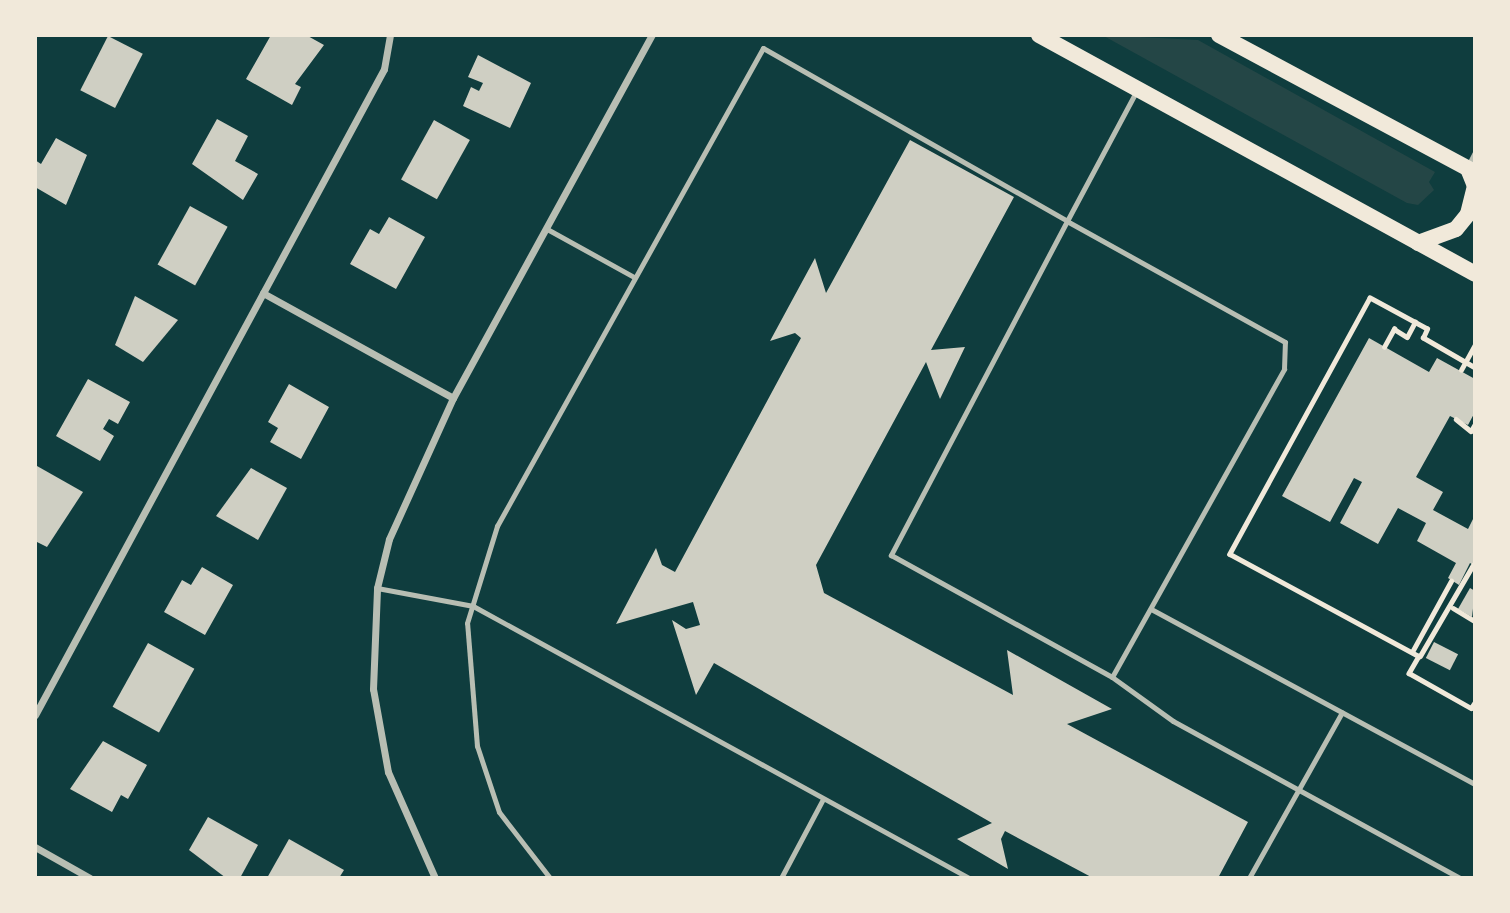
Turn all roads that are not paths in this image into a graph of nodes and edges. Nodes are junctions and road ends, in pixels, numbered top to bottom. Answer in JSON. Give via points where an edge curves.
{"nodes":[{"id":1,"x":390,"y":35,"type":"edge"},
{"id":2,"x":652,"y":35,"type":"edge"},
{"id":3,"x":1039,"y":35,"type":"edge"},
{"id":4,"x":1219,"y":35,"type":"edge"},
{"id":5,"x":1138,"y":89,"type":"junction"},
{"id":6,"x":1475,"y":154,"type":"edge"},
{"id":7,"x":1471,"y":171,"type":"edge"},
{"id":8,"x":1067,"y":221,"type":"junction"},
{"id":9,"x":547,"y":229,"type":"junction"},
{"id":10,"x":1418,"y":243,"type":"junction"},
{"id":11,"x":1475,"y":274,"type":"edge"},
{"id":12,"x":634,"y":277,"type":"junction"},
{"id":13,"x":263,"y":293,"type":"junction"},
{"id":14,"x":453,"y":398,"type":"junction"},
{"id":15,"x":377,"y":587,"type":"junction"},
{"id":16,"x":472,"y":606,"type":"junction"},
{"id":17,"x":1151,"y":609,"type":"junction"},
{"id":18,"x":1112,"y":677,"type":"junction"},
{"id":19,"x":1342,"y":712,"type":"junction"},
{"id":20,"x":35,"y":715,"type":"edge"},
{"id":21,"x":1475,"y":784,"type":"edge"},
{"id":22,"x":1299,"y":790,"type":"junction"},
{"id":23,"x":823,"y":799,"type":"junction"},
{"id":24,"x":35,"y":847,"type":"edge"},
{"id":25,"x":90,"y":878,"type":"edge"},
{"id":26,"x":435,"y":878,"type":"edge"},
{"id":27,"x":550,"y":878,"type":"edge"},
{"id":28,"x":781,"y":878,"type":"edge"},
{"id":29,"x":969,"y":878,"type":"edge"},
{"id":30,"x":1249,"y":878,"type":"edge"},
{"id":31,"x":1460,"y":878,"type":"edge"}],
"edges":[{"from":1,"to":13,"type":"street","via":[[384,69]]},
{"from":2,"to":9,"type":"street"},
{"from":3,"to":5,"type":"main road"},
{"from":4,"to":7,"type":"main road"},
{"from":5,"to":8,"type":"lane"},
{"from":5,"to":10,"type":"main road"},
{"from":6,"to":7,"type":"street"},
{"from":7,"to":10,"type":"main road","via":[[1475,186],[1468,214],[1448,233]]},
{"from":8,"to":12,"type":"lane","via":[[763,48]]},
{"from":8,"to":17,"type":"lane","via":[[1285,341],[1284,369]]},
{"from":8,"to":18,"type":"lane","via":[[891,555]]},
{"from":9,"to":12,"type":"lane"},
{"from":9,"to":14,"type":"street"},
{"from":10,"to":11,"type":"main road"},
{"from":12,"to":16,"type":"lane","via":[[497,526]]},
{"from":13,"to":14,"type":"street"},
{"from":13,"to":20,"type":"street"},
{"from":14,"to":15,"type":"street","via":[[405,494]]},
{"from":15,"to":16,"type":"lane"},
{"from":15,"to":26,"type":"street","via":[[372,648],[379,732],[400,808]]},
{"from":16,"to":23,"type":"lane"},
{"from":16,"to":27,"type":"lane","via":[[468,684],[477,746],[499,812]]},
{"from":17,"to":18,"type":"lane"},
{"from":17,"to":19,"type":"lane"},
{"from":18,"to":22,"type":"lane","via":[[1173,721]]},
{"from":19,"to":21,"type":"lane"},
{"from":19,"to":22,"type":"lane"},
{"from":22,"to":30,"type":"lane"},
{"from":22,"to":31,"type":"lane"},
{"from":23,"to":28,"type":"lane"},
{"from":23,"to":29,"type":"lane"},
{"from":24,"to":25,"type":"street"}]}
